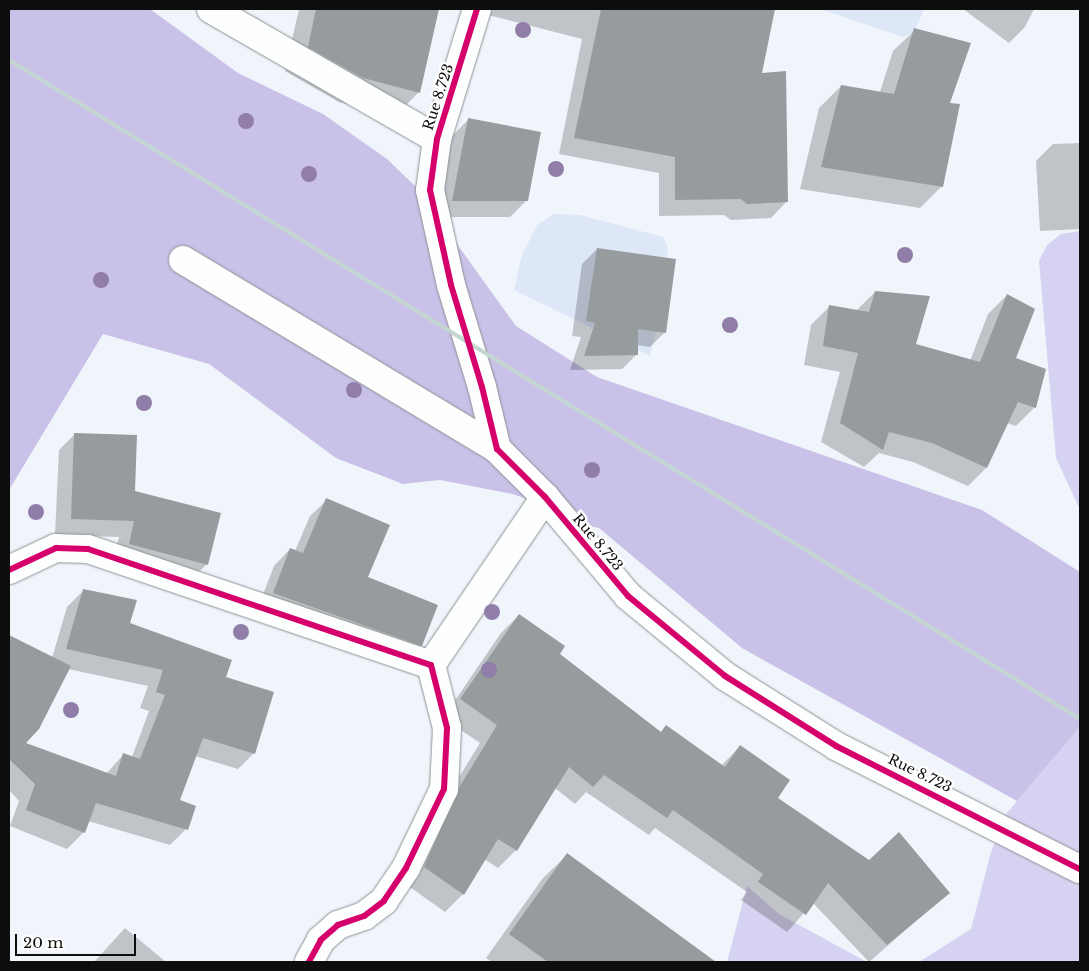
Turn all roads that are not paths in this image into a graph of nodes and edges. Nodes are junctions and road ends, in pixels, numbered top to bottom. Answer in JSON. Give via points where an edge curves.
{"nodes":[{"id":1,"x":211,"y":9,"type":"edge"},
{"id":2,"x":477,"y":9,"type":"edge"},
{"id":3,"x":437,"y":139,"type":"junction"},
{"id":4,"x":183,"y":260,"type":"dead end"},
{"id":5,"x":497,"y":449,"type":"junction"},
{"id":6,"x":545,"y":497,"type":"junction"},
{"id":7,"x":9,"y":570,"type":"edge"},
{"id":8,"x":431,"y":665,"type":"junction"},
{"id":9,"x":1080,"y":869,"type":"edge"},
{"id":10,"x":309,"y":962,"type":"edge"}],
"edges":[{"from":1,"to":3,"type":"street"},
{"from":2,"to":3,"type":"street","name":"Rue 8.723"},
{"from":3,"to":5,"type":"street","name":"Rue 8.723","via":[[430,190],[451,285]]},
{"from":4,"to":5,"type":"street"},
{"from":5,"to":6,"type":"street","name":"Rue 8.723"},
{"from":6,"to":8,"type":"street"},
{"from":6,"to":9,"type":"street","name":"Rue 8.723","via":[[628,596],[725,676],[836,746]]},
{"from":7,"to":8,"type":"street","via":[[56,548],[88,549]]},
{"from":8,"to":10,"type":"street","via":[[447,728],[444,789],[406,868],[384,901],[364,916],[338,925],[321,940]]}]}
